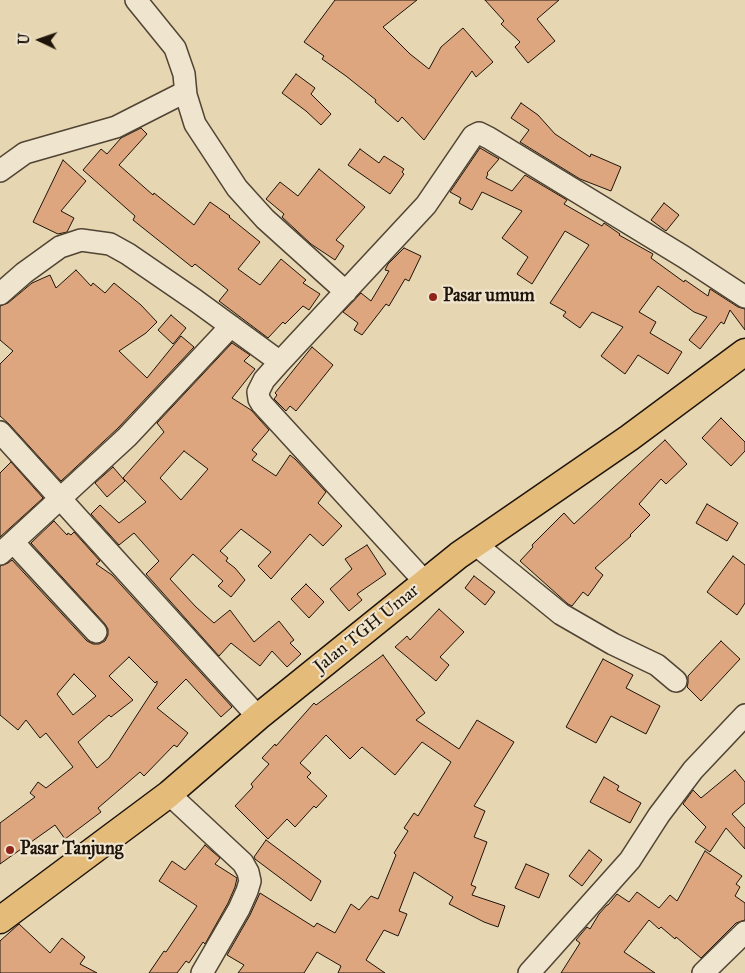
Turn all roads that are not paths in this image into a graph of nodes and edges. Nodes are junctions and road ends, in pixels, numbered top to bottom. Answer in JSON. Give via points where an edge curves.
{"nodes":[{"id":1,"x":136,"y":0,"type":"edge"},
{"id":2,"x":186,"y":98,"type":"junction"},
{"id":3,"x":0,"y":171,"type":"edge"},
{"id":4,"x":346,"y":292,"type":"junction"},
{"id":5,"x":0,"y":294,"type":"edge"},
{"id":6,"x":745,"y":297,"type":"edge"},
{"id":7,"x":232,"y":326,"type":"junction"},
{"id":8,"x":745,"y":352,"type":"edge"},
{"id":9,"x":280,"y":362,"type":"junction"},
{"id":10,"x":0,"y":432,"type":"edge"},
{"id":11,"x":60,"y":498,"type":"junction"},
{"id":12,"x":475,"y":544,"type":"junction"},
{"id":13,"x":7,"y":548,"type":"edge"},
{"id":14,"x":425,"y":582,"type":"junction"},
{"id":15,"x":96,"y":632,"type":"dead end"},
{"id":16,"x":676,"y":681,"type":"dead end"},
{"id":17,"x":745,"y":715,"type":"edge"},
{"id":18,"x":258,"y":717,"type":"junction"},
{"id":19,"x":169,"y":794,"type":"junction"},
{"id":20,"x":2,"y":915,"type":"edge"},
{"id":21,"x":745,"y":932,"type":"edge"},
{"id":22,"x":202,"y":973,"type":"edge"},
{"id":23,"x":529,"y":973,"type":"edge"},
{"id":24,"x":703,"y":973,"type":"edge"}],
"edges":[{"from":1,"to":2,"type":"street","via":[[175,48],[184,74]]},
{"from":2,"to":3,"type":"street","via":[[116,126],[25,153]]},
{"from":2,"to":4,"type":"street","via":[[195,124],[237,188]]},
{"from":4,"to":6,"type":"street","via":[[426,204],[473,136],[479,133]]},
{"from":4,"to":9,"type":"street"},
{"from":5,"to":7,"type":"street","via":[[60,247],[81,240],[96,241],[128,254]]},
{"from":7,"to":9,"type":"street"},
{"from":7,"to":11,"type":"street","via":[[128,437]]},
{"from":8,"to":12,"type":"main road","name":"Jalan TGH Umar","via":[[629,438]]},
{"from":9,"to":14,"type":"street","via":[[260,386],[258,392],[262,404]]},
{"from":10,"to":11,"type":"street"},
{"from":11,"to":13,"type":"street"},
{"from":11,"to":18,"type":"street"},
{"from":12,"to":14,"type":"main road","name":"Jalan TGH Umar"},
{"from":12,"to":16,"type":"street","via":[[562,614],[657,665]]},
{"from":13,"to":15,"type":"street"},
{"from":14,"to":18,"type":"main road","name":"Jalan TGH Umar"},
{"from":17,"to":23,"type":"street","via":[[693,770],[630,860]]},
{"from":18,"to":19,"type":"main road","name":"Jalan TGH Umar"},
{"from":19,"to":20,"type":"main road","name":"Jalan TGH Umar"},
{"from":19,"to":22,"type":"street","via":[[243,862],[250,881],[239,909]]},
{"from":21,"to":24,"type":"street"}]}
